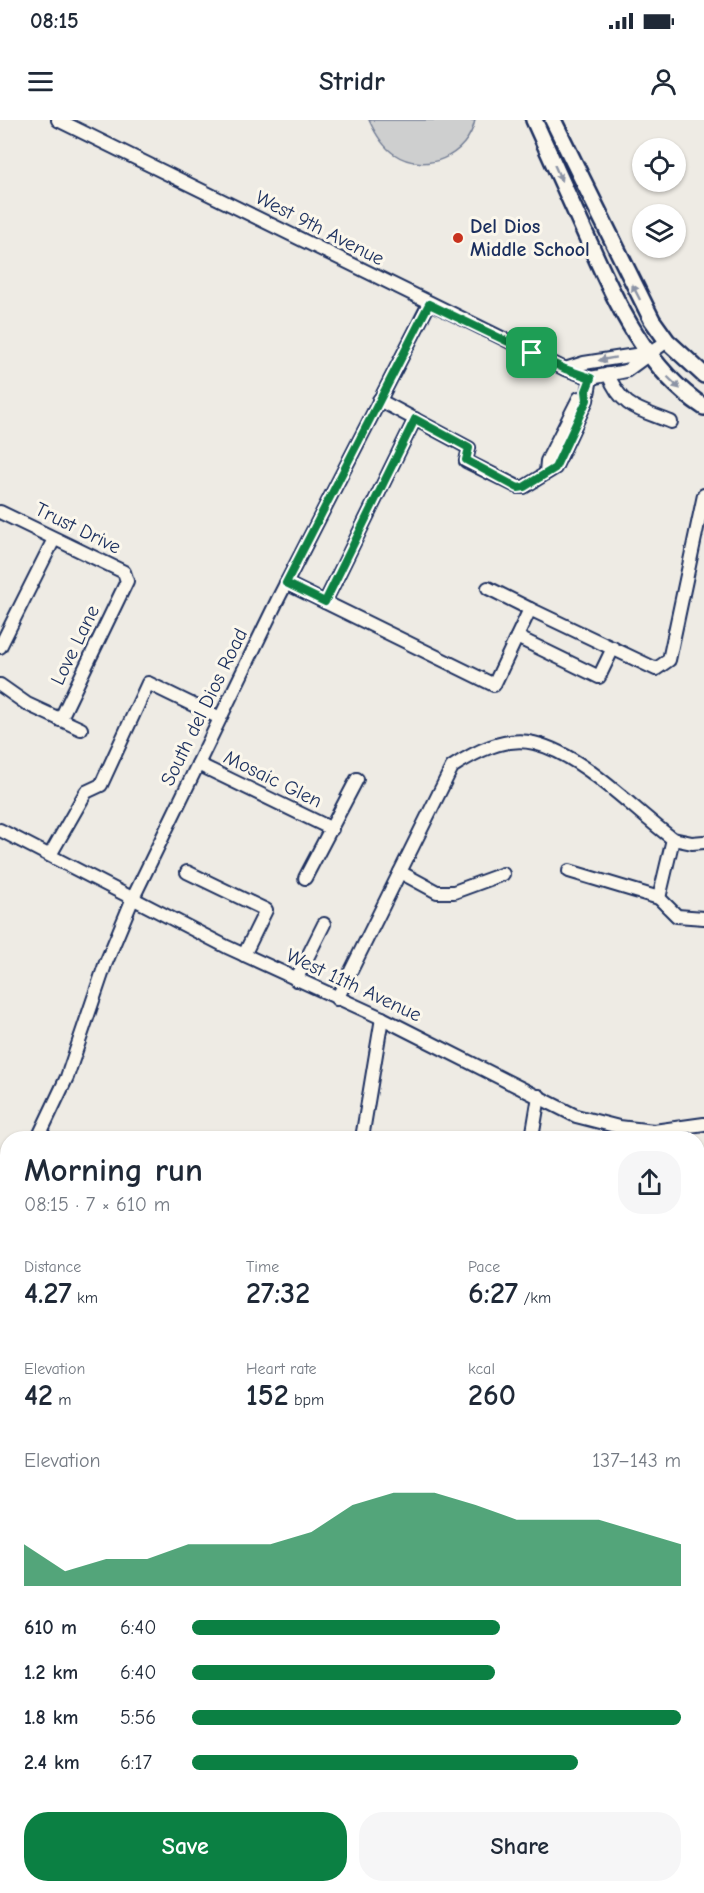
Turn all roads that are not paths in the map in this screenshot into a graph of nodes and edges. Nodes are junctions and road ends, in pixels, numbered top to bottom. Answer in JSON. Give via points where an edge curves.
{"nodes":[{"id":1,"x":58,"y":120,"type":"edge"},
{"id":2,"x":534,"y":120,"type":"edge"},
{"id":3,"x":553,"y":120,"type":"edge"},
{"id":4,"x":429,"y":304,"type":"junction"},
{"id":5,"x":667,"y":341,"type":"junction"},
{"id":6,"x":650,"y":353,"type":"junction"},
{"id":7,"x":565,"y":369,"type":"junction"},
{"id":8,"x":608,"y":374,"type":"junction"},
{"id":9,"x":704,"y":375,"type":"edge"},
{"id":10,"x":591,"y":378,"type":"junction"},
{"id":11,"x":379,"y":400,"type":"junction"},
{"id":12,"x":704,"y":407,"type":"edge"},
{"id":13,"x":415,"y":419,"type":"junction"},
{"id":14,"x":671,"y":422,"type":"dead end"},
{"id":15,"x":704,"y":495,"type":"edge"},
{"id":16,"x":0,"y":512,"type":"edge"},
{"id":17,"x":54,"y":539,"type":"junction"},
{"id":18,"x":286,"y":583,"type":"junction"},
{"id":19,"x":125,"y":588,"type":"joint"},
{"id":20,"x":488,"y":588,"type":"dead end"},
{"id":21,"x":325,"y":602,"type":"junction"},
{"id":22,"x":530,"y":609,"type":"junction"},
{"id":23,"x":517,"y":637,"type":"junction"},
{"id":24,"x":0,"y":647,"type":"edge"},
{"id":25,"x":613,"y":648,"type":"junction"},
{"id":26,"x":0,"y":685,"type":"edge"},
{"id":27,"x":220,"y":718,"type":"junction"},
{"id":28,"x":60,"y":720,"type":"junction"},
{"id":29,"x":81,"y":729,"type":"dead end"},
{"id":30,"x":198,"y":764,"type":"junction"},
{"id":31,"x":357,"y":779,"type":"dead end"},
{"id":32,"x":332,"y":829,"type":"junction"},
{"id":33,"x":0,"y":830,"type":"edge"},
{"id":34,"x":673,"y":839,"type":"junction"},
{"id":35,"x":704,"y":842,"type":"edge"},
{"id":36,"x":50,"y":855,"type":"junction"},
{"id":37,"x":569,"y":871,"type":"dead end"},
{"id":38,"x":187,"y":872,"type":"dead end"},
{"id":39,"x":400,"y":872,"type":"junction"},
{"id":40,"x":503,"y":874,"type":"dead end"},
{"id":41,"x":305,"y":878,"type":"dead end"},
{"id":42,"x":133,"y":898,"type":"junction"},
{"id":43,"x":658,"y":898,"type":"junction"},
{"id":44,"x":704,"y":918,"type":"edge"},
{"id":45,"x":324,"y":924,"type":"dead end"},
{"id":46,"x":244,"y":955,"type":"junction"},
{"id":47,"x":296,"y":980,"type":"junction"},
{"id":48,"x":337,"y":999,"type":"junction"},
{"id":49,"x":382,"y":1018,"type":"junction"},
{"id":50,"x":539,"y":1096,"type":"junction"},
{"id":51,"x":704,"y":1124,"type":"edge"},
{"id":52,"x":41,"y":1131,"type":"edge"},
{"id":53,"x":363,"y":1131,"type":"edge"},
{"id":54,"x":533,"y":1131,"type":"edge"}],
"edges":[{"from":1,"to":4,"type":"street","name":"West 9th Avenue"},
{"from":2,"to":6,"type":"main road","one_way":true,"via":[[612,294]]},
{"from":5,"to":3,"type":"main road","one_way":true,"via":[[637,295]]},
{"from":4,"to":7,"type":"street","name":"West 9th Avenue"},
{"from":4,"to":11,"type":"street","name":"South del Dios Road"},
{"from":5,"to":6,"type":"street"},
{"from":5,"to":9,"type":"main road"},
{"from":6,"to":7,"type":"street","one_way":true},
{"from":6,"to":8,"type":"street","via":[[626,371]]},
{"from":6,"to":12,"type":"main road","one_way":true,"via":[[676,386]]},
{"from":7,"to":10,"type":"street","name":"West 9th Avenue"},
{"from":8,"to":10,"type":"street"},
{"from":8,"to":14,"type":"street","via":[[624,402]]},
{"from":10,"to":13,"type":"street","via":[[547,461],[546,472],[524,487],[510,485],[466,460],[469,448]]},
{"from":11,"to":13,"type":"street"},
{"from":11,"to":18,"type":"street","name":"South del Dios Road"},
{"from":13,"to":21,"type":"street"},
{"from":15,"to":25,"type":"street","via":[[669,660],[656,669]]},
{"from":16,"to":17,"type":"street","name":"Trust Drive"},
{"from":17,"to":19,"type":"street","name":"Trust Drive","via":[[124,572]]},
{"from":17,"to":24,"type":"street"},
{"from":18,"to":21,"type":"street"},
{"from":18,"to":27,"type":"street","name":"South del Dios Road"},
{"from":19,"to":28,"type":"street","name":"Love Lane"},
{"from":20,"to":22,"type":"street"},
{"from":21,"to":23,"type":"street","via":[[494,685]]},
{"from":22,"to":23,"type":"street"},
{"from":22,"to":25,"type":"street"},
{"from":23,"to":25,"type":"street","via":[[599,677]]},
{"from":26,"to":28,"type":"street"},
{"from":27,"to":30,"type":"street","name":"South del Dios Road"},
{"from":27,"to":36,"type":"street","via":[[148,683],[100,785],[86,792]]},
{"from":28,"to":29,"type":"street"},
{"from":30,"to":32,"type":"street","name":"Mosaic Glen"},
{"from":30,"to":42,"type":"street","name":"South del Dios Road"},
{"from":31,"to":32,"type":"street","name":"Mosaic Glen"},
{"from":32,"to":41,"type":"street","name":"Mosaic Glen"},
{"from":33,"to":36,"type":"street","name":"West 11th Avenue"},
{"from":34,"to":35,"type":"street"},
{"from":34,"to":39,"type":"street","via":[[577,763],[534,743],[508,743],[477,751],[452,767]]},
{"from":34,"to":43,"type":"street"},
{"from":36,"to":42,"type":"street","name":"West 11th Avenue"},
{"from":37,"to":43,"type":"street"},
{"from":38,"to":46,"type":"street","via":[[266,910]]},
{"from":39,"to":40,"type":"street","via":[[437,892],[454,892]]},
{"from":39,"to":48,"type":"street"},
{"from":42,"to":46,"type":"street","name":"West 11th Avenue"},
{"from":42,"to":52,"type":"street","name":"South del Dios Road","via":[[105,965],[67,1077]]},
{"from":43,"to":44,"type":"street","via":[[677,916]]},
{"from":45,"to":47,"type":"street"},
{"from":46,"to":47,"type":"street","name":"West 11th Avenue"},
{"from":47,"to":48,"type":"street","name":"West 11th Avenue"},
{"from":48,"to":49,"type":"street","name":"West 11th Avenue"},
{"from":49,"to":50,"type":"street","name":"West 11th Avenue"},
{"from":49,"to":53,"type":"street"},
{"from":50,"to":51,"type":"street","name":"West 11th Avenue","via":[[576,1116],[619,1127],[654,1131]]},
{"from":50,"to":54,"type":"street"}]}
